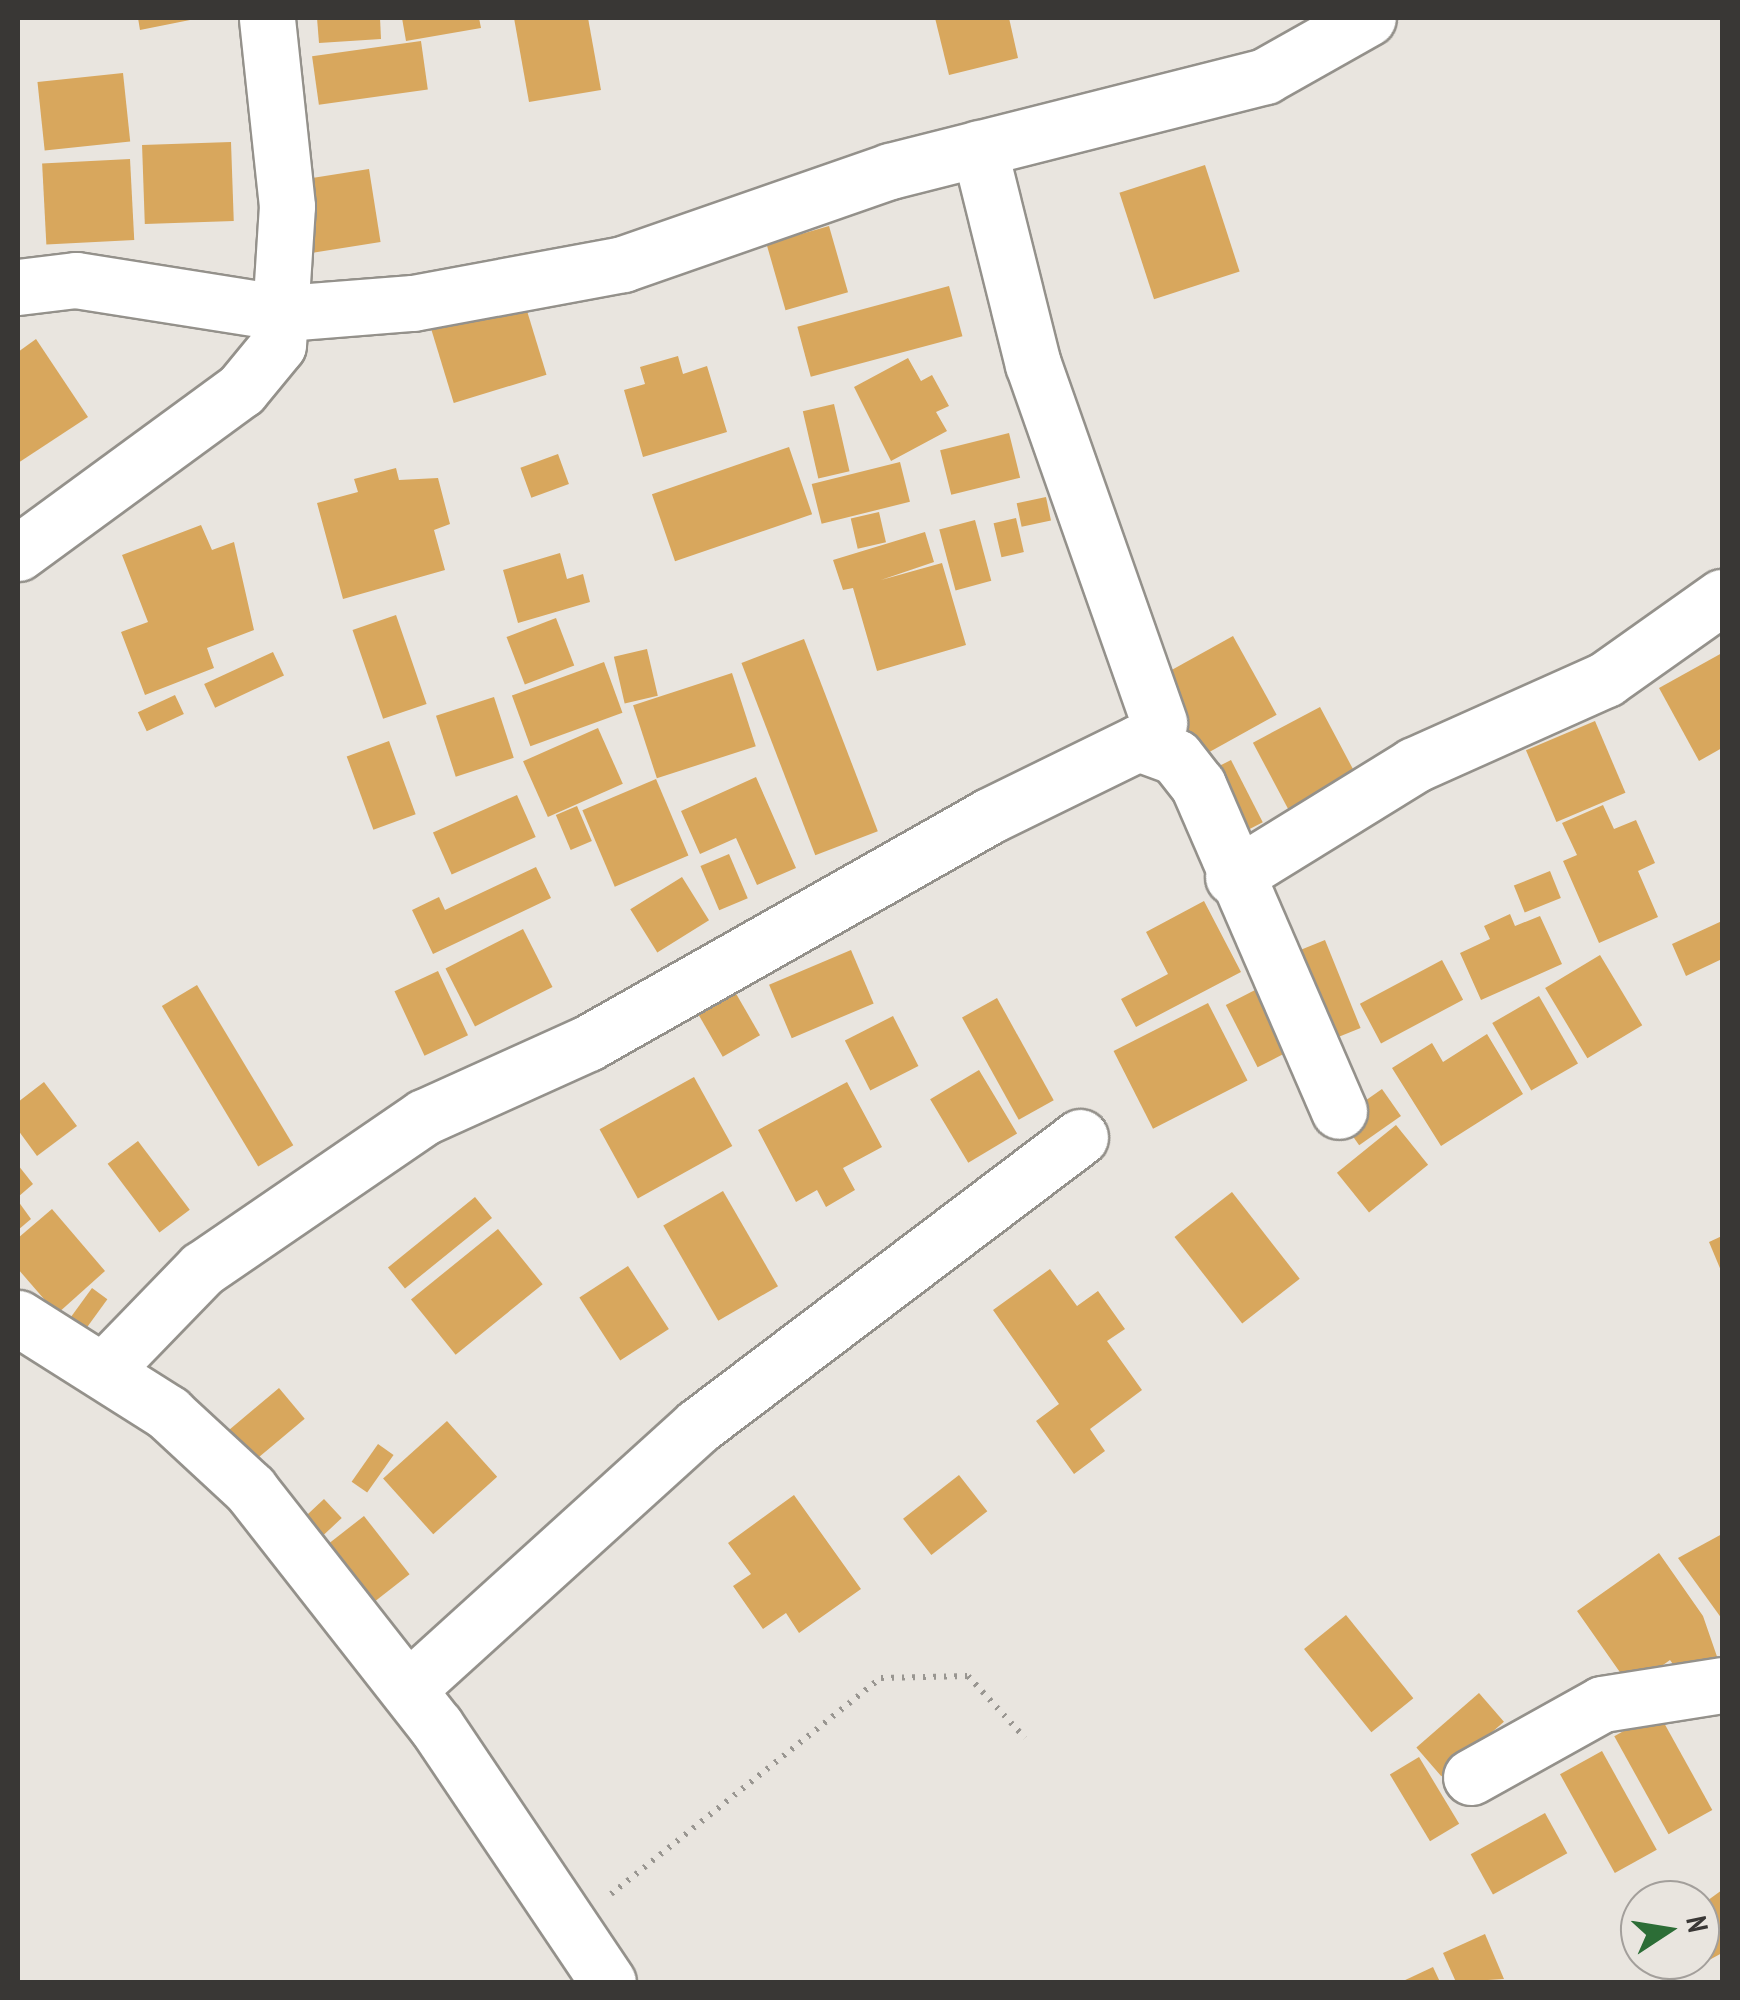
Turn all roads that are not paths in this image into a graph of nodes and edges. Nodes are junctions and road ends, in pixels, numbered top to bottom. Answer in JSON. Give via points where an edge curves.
{"nodes":[{"id":1,"x":267,"y":18,"type":"edge"},
{"id":2,"x":1368,"y":18,"type":"edge"},
{"id":3,"x":979,"y":148,"type":"junction"},
{"id":4,"x":18,"y":287,"type":"edge"},
{"id":5,"x":285,"y":313,"type":"junction"},
{"id":6,"x":18,"y":553,"type":"edge"},
{"id":7,"x":1722,"y":598,"type":"edge"},
{"id":8,"x":1158,"y":722,"type":"dead end"},
{"id":9,"x":1232,"y":877,"type":"junction"},
{"id":10,"x":1340,"y":1111,"type":"dead end"},
{"id":11,"x":1080,"y":1137,"type":"dead end"},
{"id":12,"x":18,"y":1318,"type":"edge"},
{"id":13,"x":104,"y":1370,"type":"junction"},
{"id":14,"x":1722,"y":1685,"type":"edge"},
{"id":15,"x":408,"y":1689,"type":"junction"},
{"id":16,"x":1471,"y":1777,"type":"dead end"},
{"id":17,"x":608,"y":1982,"type":"edge"}],
"edges":[{"from":1,"to":5,"type":"street","via":[[287,206]]},
{"from":2,"to":3,"type":"street","via":[[1264,76]]},
{"from":3,"to":5,"type":"street","via":[[623,264],[413,303]]},
{"from":3,"to":8,"type":"street","via":[[1033,364]]},
{"from":4,"to":5,"type":"street","via":[[76,280]]},
{"from":5,"to":6,"type":"street","via":[[278,346],[241,390]]},
{"from":7,"to":9,"type":"street","via":[[1606,679],[1414,766]]},
{"from":9,"to":10,"type":"street"},
{"from":9,"to":13,"type":"street","via":[[1198,785],[1176,757],[1138,743],[1121,749],[708,980],[408,1126],[202,1269]]},
{"from":11,"to":15,"type":"street","via":[[698,1426]]},
{"from":12,"to":13,"type":"street"},
{"from":13,"to":15,"type":"street","via":[[250,1489]]},
{"from":14,"to":16,"type":"street","via":[[1602,1704]]},
{"from":15,"to":17,"type":"street"}]}
